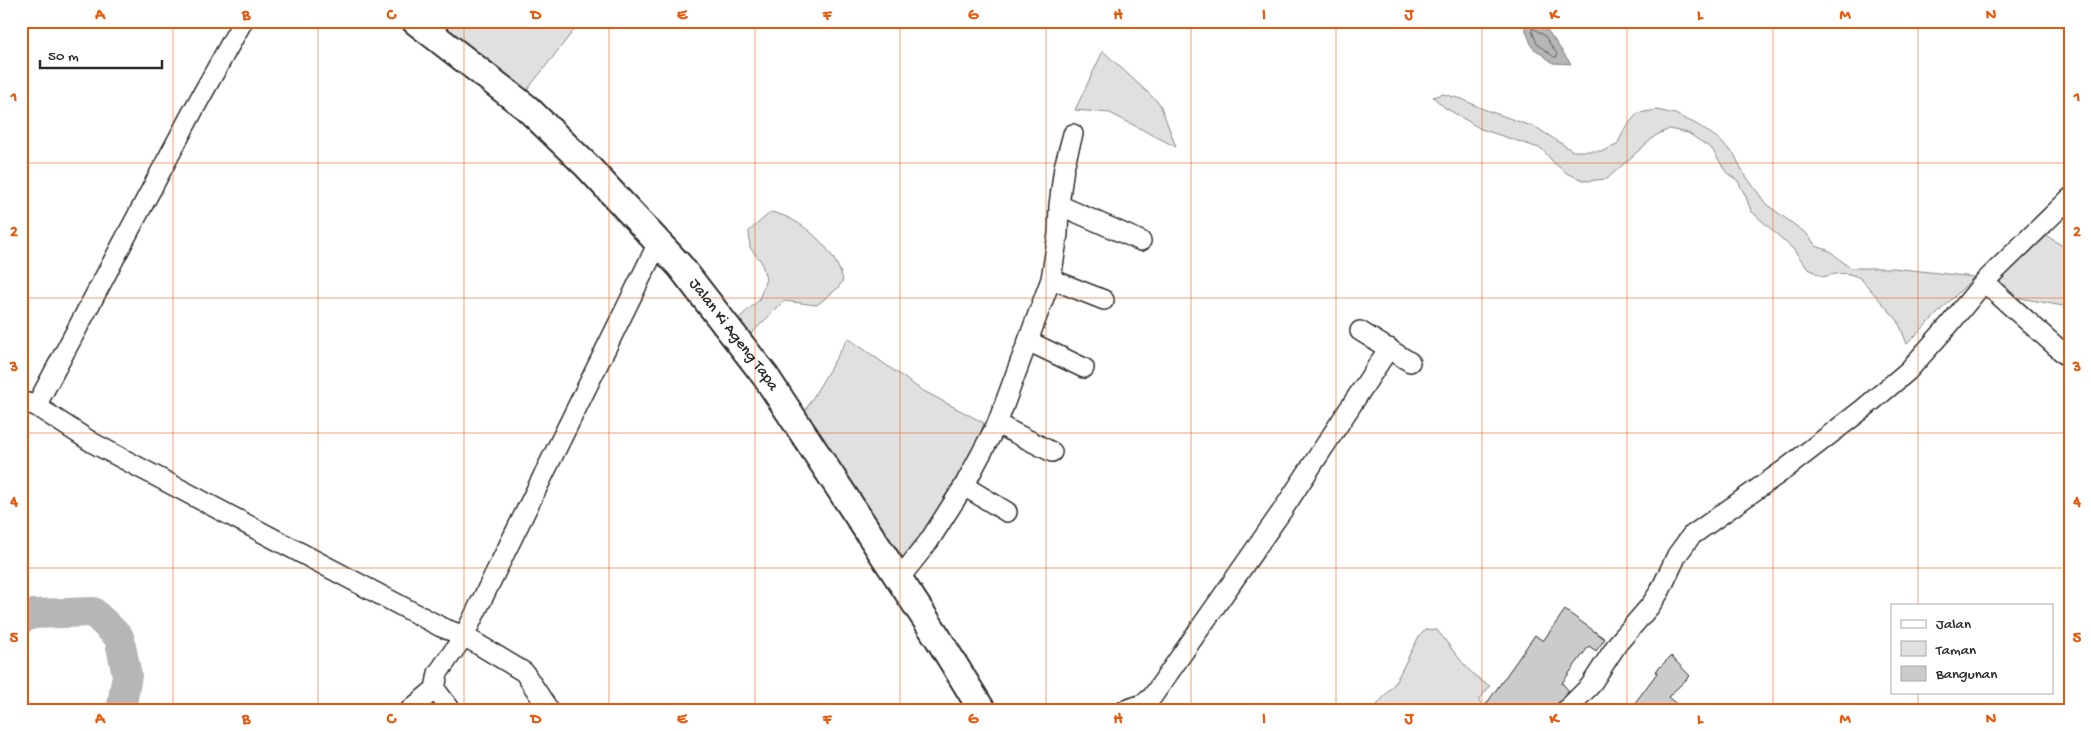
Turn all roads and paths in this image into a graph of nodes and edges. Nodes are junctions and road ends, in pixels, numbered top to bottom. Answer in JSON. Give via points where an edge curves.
{"nodes":[{"id":1,"x":243,"y":21,"type":"edge"},
{"id":2,"x":415,"y":21,"type":"edge"},
{"id":3,"x":1073,"y":134,"type":"dead end"},
{"id":4,"x":2070,"y":198,"type":"edge"},
{"id":5,"x":1059,"y":206,"type":"junction"},
{"id":6,"x":1141,"y":242,"type":"dead end"},
{"id":7,"x":658,"y":243,"type":"junction"},
{"id":8,"x":1051,"y":279,"type":"junction"},
{"id":9,"x":1984,"y":282,"type":"junction"},
{"id":10,"x":1104,"y":300,"type":"dead end"},
{"id":11,"x":1360,"y":330,"type":"dead end"},
{"id":12,"x":1028,"y":341,"type":"junction"},
{"id":13,"x":1389,"y":348,"type":"junction"},
{"id":14,"x":2070,"y":359,"type":"edge"},
{"id":15,"x":1410,"y":362,"type":"dead end"},
{"id":16,"x":1084,"y":368,"type":"dead end"},
{"id":17,"x":29,"y":404,"type":"edge"},
{"id":18,"x":997,"y":424,"type":"junction"},
{"id":19,"x":1052,"y":452,"type":"dead end"},
{"id":20,"x":964,"y":486,"type":"junction"},
{"id":21,"x":1007,"y":512,"type":"dead end"},
{"id":22,"x":898,"y":580,"type":"junction"},
{"id":23,"x":464,"y":636,"type":"junction"},
{"id":24,"x":435,"y":688,"type":"junction"},
{"id":25,"x":410,"y":710,"type":"edge"},
{"id":26,"x":451,"y":710,"type":"edge"},
{"id":27,"x":549,"y":710,"type":"edge"},
{"id":28,"x":982,"y":710,"type":"edge"},
{"id":29,"x":1125,"y":710,"type":"edge"},
{"id":30,"x":1566,"y":710,"type":"edge"}],
"edges":[{"from":1,"to":17,"type":"street"},
{"from":2,"to":7,"type":"street","name":"Jalan Ki Ageng Tapa","via":[[527,108],[587,166]]},
{"from":3,"to":5,"type":"street","via":[[1064,167]]},
{"from":4,"to":9,"type":"street"},
{"from":5,"to":6,"type":"street"},
{"from":5,"to":8,"type":"street"},
{"from":7,"to":22,"type":"street","name":"Jalan Ki Ageng Tapa","via":[[766,377]]},
{"from":7,"to":23,"type":"street"},
{"from":8,"to":10,"type":"street"},
{"from":8,"to":12,"type":"street"},
{"from":9,"to":14,"type":"street"},
{"from":9,"to":30,"type":"street","via":[[1908,371],[1784,470],[1691,536],[1650,606],[1618,644],[1590,686]]},
{"from":11,"to":13,"type":"street"},
{"from":12,"to":16,"type":"street"},
{"from":12,"to":18,"type":"street"},
{"from":13,"to":15,"type":"street"},
{"from":13,"to":29,"type":"street","via":[[1282,511],[1152,697]]},
{"from":17,"to":23,"type":"street","via":[[93,443],[433,623]]},
{"from":18,"to":19,"type":"street"},
{"from":18,"to":20,"type":"street"},
{"from":20,"to":21,"type":"street"},
{"from":20,"to":22,"type":"street"},
{"from":22,"to":28,"type":"street","name":"Jalan Ki Ageng Tapa"},
{"from":23,"to":24,"type":"street","via":[[438,673]]},
{"from":23,"to":27,"type":"street","via":[[524,672]]},
{"from":24,"to":25,"type":"street"},
{"from":24,"to":26,"type":"street"}]}
